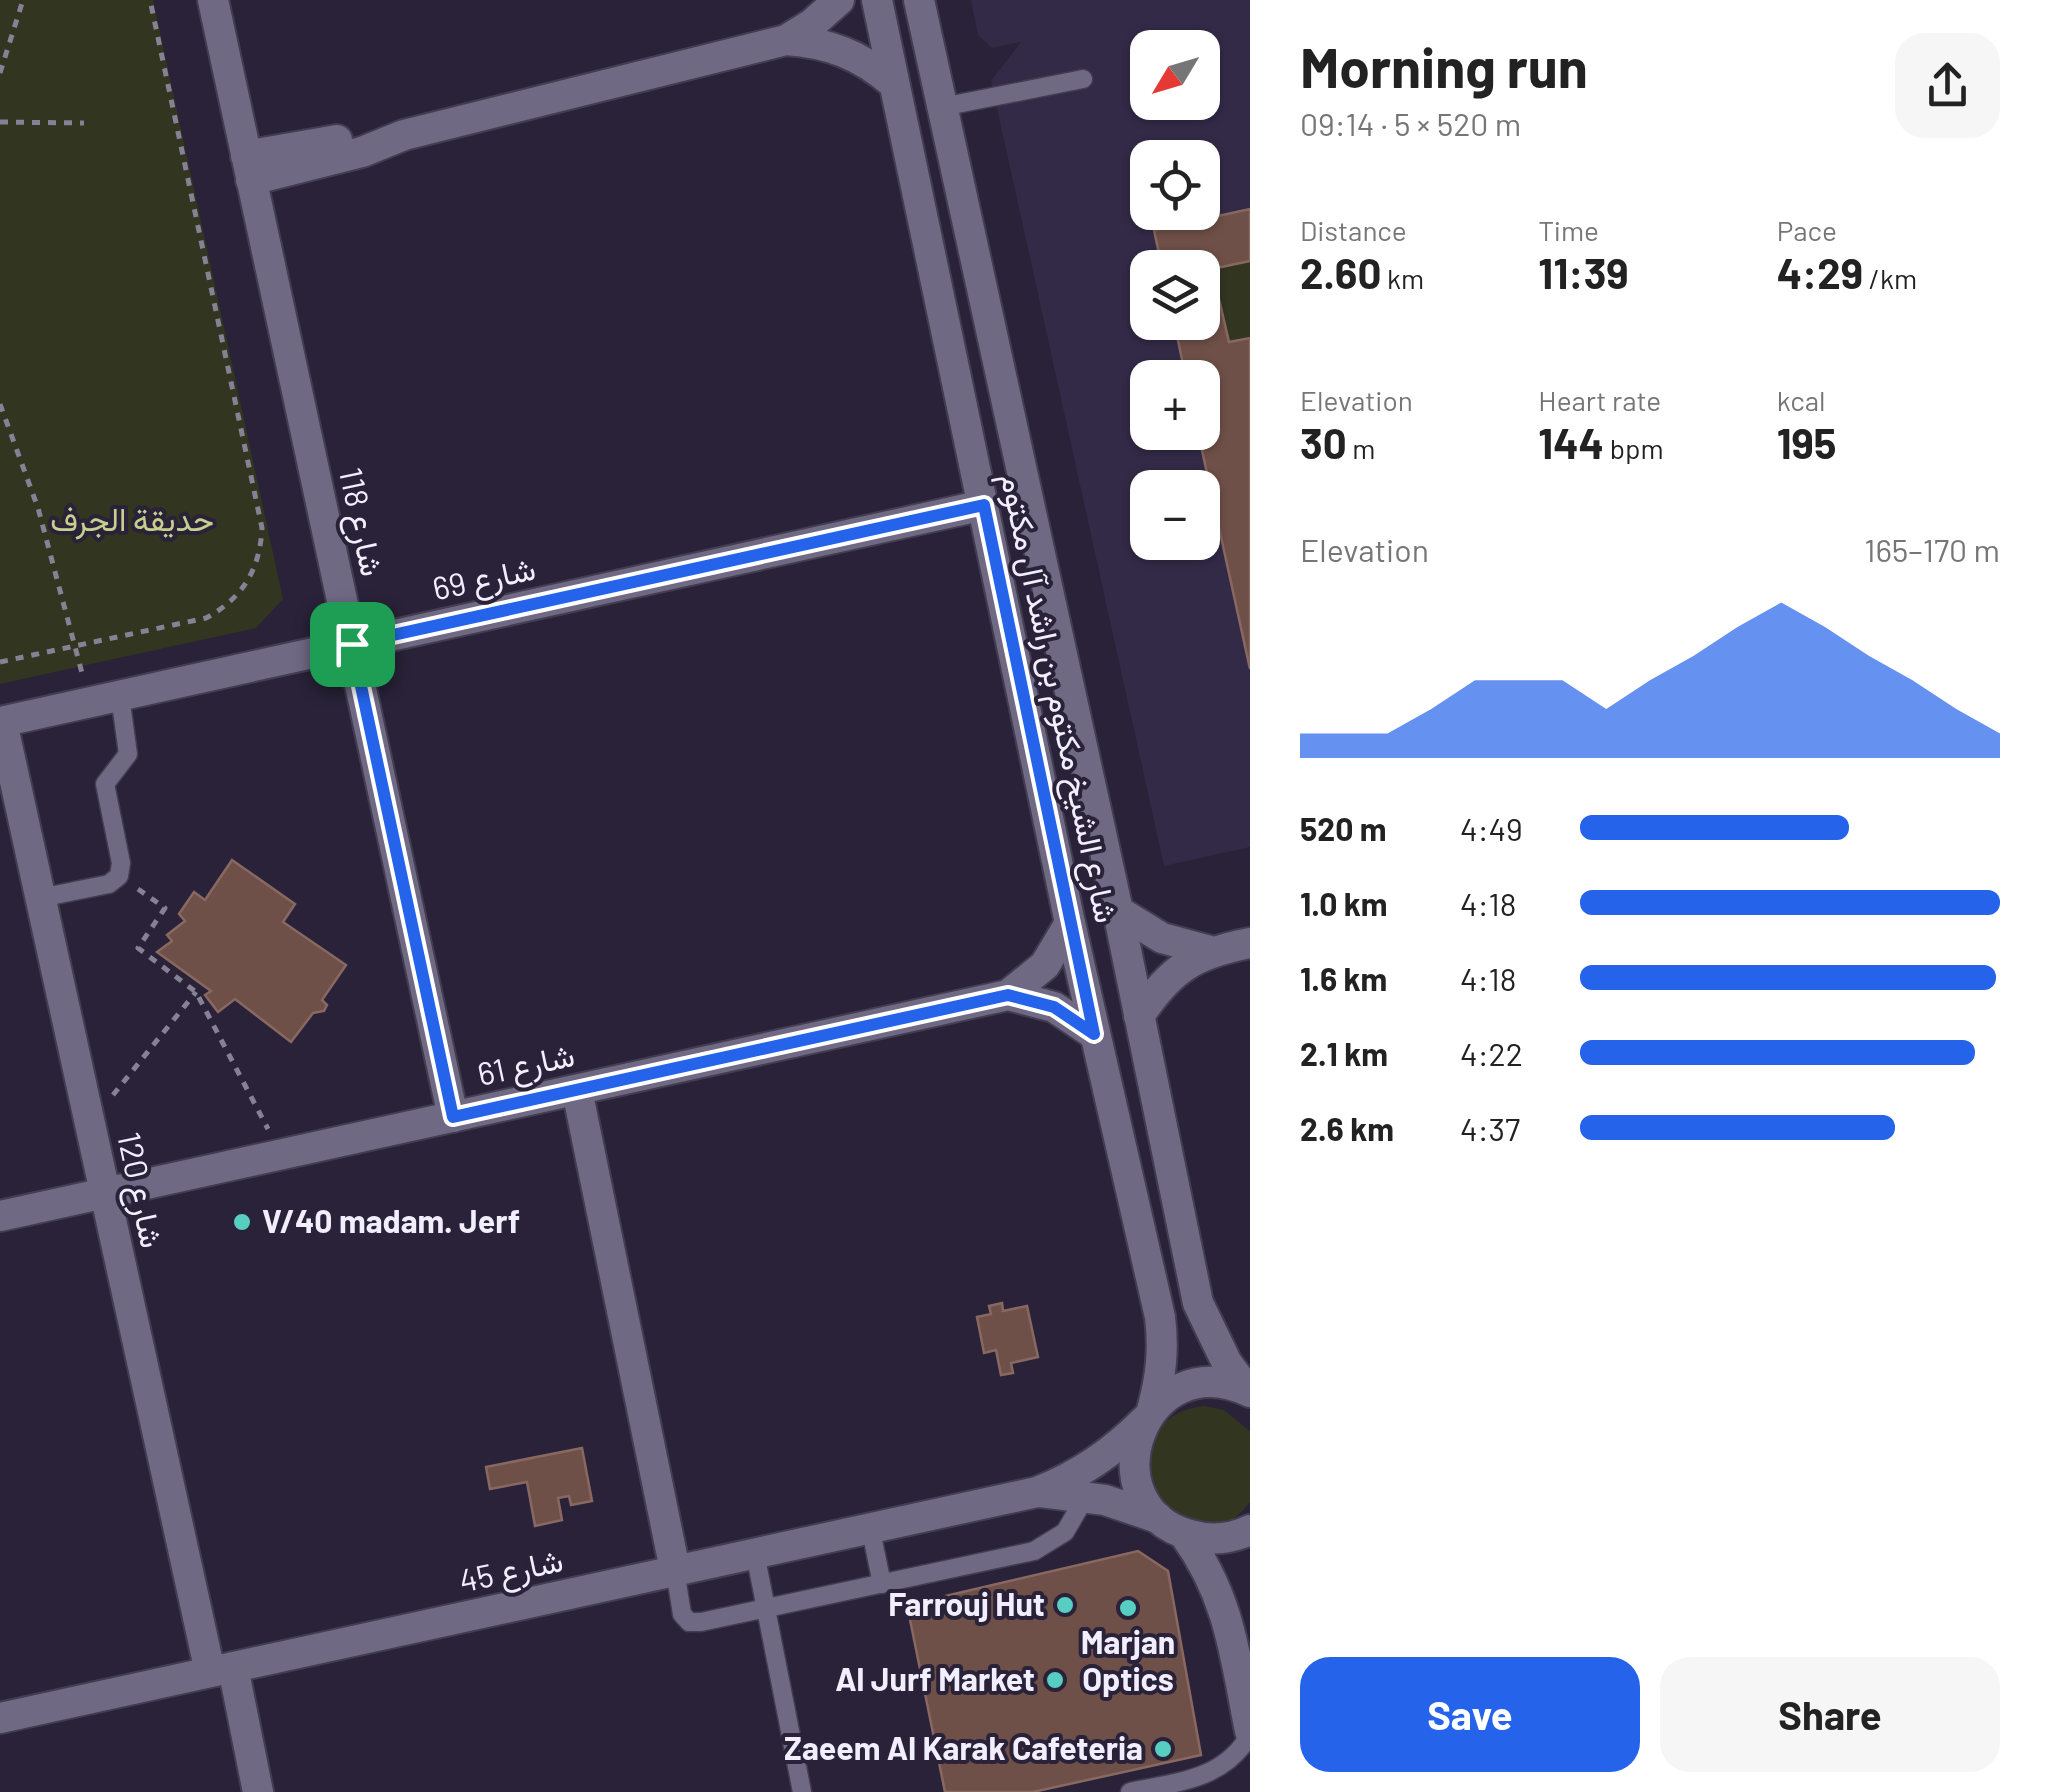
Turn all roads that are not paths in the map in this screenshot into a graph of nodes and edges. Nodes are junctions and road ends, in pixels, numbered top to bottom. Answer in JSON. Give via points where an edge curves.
{"nodes":[{"id":1,"x":213,"y":0,"type":"edge"},
{"id":2,"x":838,"y":0,"type":"edge"},
{"id":3,"x":878,"y":0,"type":"edge"},
{"id":4,"x":919,"y":0,"type":"edge"},
{"id":5,"x":786,"y":40,"type":"junction"},
{"id":6,"x":1083,"y":79,"type":"dead end"},
{"id":7,"x":893,"y":83,"type":"junction"},
{"id":8,"x":942,"y":106,"type":"junction"},
{"id":9,"x":249,"y":168,"type":"junction"},
{"id":10,"x":984,"y":505,"type":"junction"},
{"id":11,"x":352,"y":644,"type":"junction"},
{"id":12,"x":120,"y":696,"type":"junction"},
{"id":13,"x":1,"y":722,"type":"edge"},
{"id":14,"x":40,"y":898,"type":"junction"},
{"id":15,"x":1118,"y":911,"type":"junction"},
{"id":16,"x":1070,"y":923,"type":"junction"},
{"id":17,"x":1250,"y":943,"type":"edge"},
{"id":18,"x":1210,"y":951,"type":"junction"},
{"id":19,"x":1008,"y":995,"type":"junction"},
{"id":20,"x":1139,"y":1016,"type":"junction"},
{"id":21,"x":1094,"y":1034,"type":"junction"},
{"id":22,"x":577,"y":1090,"type":"junction"},
{"id":23,"x":453,"y":1117,"type":"junction"},
{"id":24,"x":105,"y":1193,"type":"junction"},
{"id":25,"x":0,"y":1216,"type":"edge"},
{"id":26,"x":1248,"y":1391,"type":"edge"},
{"id":27,"x":1148,"y":1415,"type":"junction"},
{"id":28,"x":1037,"y":1492,"type":"junction"},
{"id":29,"x":1086,"y":1496,"type":"junction"},
{"id":30,"x":870,"y":1526,"type":"junction"},
{"id":31,"x":1171,"y":1526,"type":"junction"},
{"id":32,"x":1250,"y":1530,"type":"edge"},
{"id":33,"x":755,"y":1552,"type":"junction"},
{"id":34,"x":676,"y":1570,"type":"junction"},
{"id":35,"x":882,"y":1584,"type":"junction"},
{"id":36,"x":766,"y":1608,"type":"junction"},
{"id":37,"x":221,"y":1670,"type":"junction"},
{"id":38,"x":0,"y":1718,"type":"edge"},
{"id":39,"x":1250,"y":1733,"type":"edge"},
{"id":40,"x":258,"y":1792,"type":"edge"},
{"id":41,"x":802,"y":1792,"type":"edge"},
{"id":42,"x":1130,"y":1792,"type":"edge"}],
"edges":[{"from":1,"to":9,"type":"street","name":"شارع 118"},
{"from":2,"to":5,"type":"street"},
{"from":3,"to":7,"type":"street","name":"شارع الشيخ مكتوم بن راشد آل مكتوم"},
{"from":4,"to":8,"type":"street","name":"شارع الشيخ مكتوم بن راشد آل مكتوم"},
{"from":5,"to":7,"type":"street","via":[[844,50]]},
{"from":5,"to":9,"type":"street","via":[[404,135],[362,152]]},
{"from":6,"to":8,"type":"lane"},
{"from":7,"to":10,"type":"street","name":"شارع الشيخ مكتوم بن راشد آل مكتوم"},
{"from":8,"to":15,"type":"street","name":"شارع الشيخ مكتوم بن راشد آل مكتوم"},
{"from":9,"to":11,"type":"street","name":"شارع 118"},
{"from":10,"to":11,"type":"street","name":"شارع 69"},
{"from":10,"to":16,"type":"street","name":"شارع الشيخ مكتوم بن راشد آل مكتوم"},
{"from":11,"to":12,"type":"street","name":"شارع 69"},
{"from":11,"to":23,"type":"street","name":"شارع 118"},
{"from":12,"to":13,"type":"street","name":"شارع 69"},
{"from":12,"to":14,"type":"lane","via":[[128,754],[105,784],[119,876],[109,884]]},
{"from":13,"to":14,"type":"street","name":"شارع 120"},
{"from":14,"to":24,"type":"street","name":"شارع 120"},
{"from":15,"to":18,"type":"street","via":[[1162,938]]},
{"from":15,"to":20,"type":"street","name":"شارع الشيخ مكتوم بن راشد آل مكتوم"},
{"from":16,"to":19,"type":"street","name":"شارع 61","via":[[1046,965]]},
{"from":16,"to":21,"type":"street","name":"شارع الشيخ مكتوم بن راشد آل مكتوم"},
{"from":17,"to":18,"type":"street"},
{"from":18,"to":20,"type":"street","via":[[1169,978]]},
{"from":19,"to":21,"type":"street","name":"شارع 61","via":[[1054,1007]]},
{"from":19,"to":22,"type":"street","name":"شارع 61"},
{"from":20,"to":26,"type":"street","name":"شارع الشيخ مكتوم بن راشد آل مكتوم","via":[[1198,1303],[1226,1364]]},
{"from":21,"to":27,"type":"street","name":"شارع الشيخ مكتوم بن راشد آل مكتوم","via":[[1160,1316],[1162,1363]]},
{"from":22,"to":23,"type":"street","name":"شارع 61"},
{"from":22,"to":34,"type":"street"},
{"from":23,"to":24,"type":"street","name":"شارع 61"},
{"from":24,"to":25,"type":"street","name":"شارع 61"},
{"from":24,"to":37,"type":"street","name":"شارع 120"},
{"from":26,"to":27,"type":"street","name":"شارع 45","via":[[1206,1382],[1176,1391]]},
{"from":27,"to":28,"type":"street","name":"شارع 45","via":[[1106,1456]]},
{"from":27,"to":31,"type":"street","name":"شارع الشيخ مكتوم بن راشد آل مكتوم","via":[[1134,1460],[1141,1491]]},
{"from":28,"to":29,"type":"street","name":"شارع 45"},
{"from":28,"to":30,"type":"street","name":"شارع 45"},
{"from":29,"to":31,"type":"street","name":"شارع 45"},
{"from":29,"to":35,"type":"lane","via":[[1066,1532],[1045,1546]]},
{"from":30,"to":33,"type":"street","name":"شارع 45"},
{"from":30,"to":35,"type":"lane"},
{"from":31,"to":32,"type":"street","name":"شارع 45","via":[[1204,1539]]},
{"from":31,"to":39,"type":"street","via":[[1216,1586]]},
{"from":33,"to":34,"type":"street","name":"شارع 45"},
{"from":33,"to":36,"type":"lane"},
{"from":34,"to":36,"type":"lane","via":[[689,1622]]},
{"from":34,"to":37,"type":"street","name":"شارع 45"},
{"from":35,"to":36,"type":"lane"},
{"from":36,"to":41,"type":"lane"},
{"from":37,"to":38,"type":"street","name":"شارع 45"},
{"from":37,"to":40,"type":"street","name":"شارع 120"},
{"from":39,"to":42,"type":"lane","via":[[1234,1758],[1210,1774]]}]}
